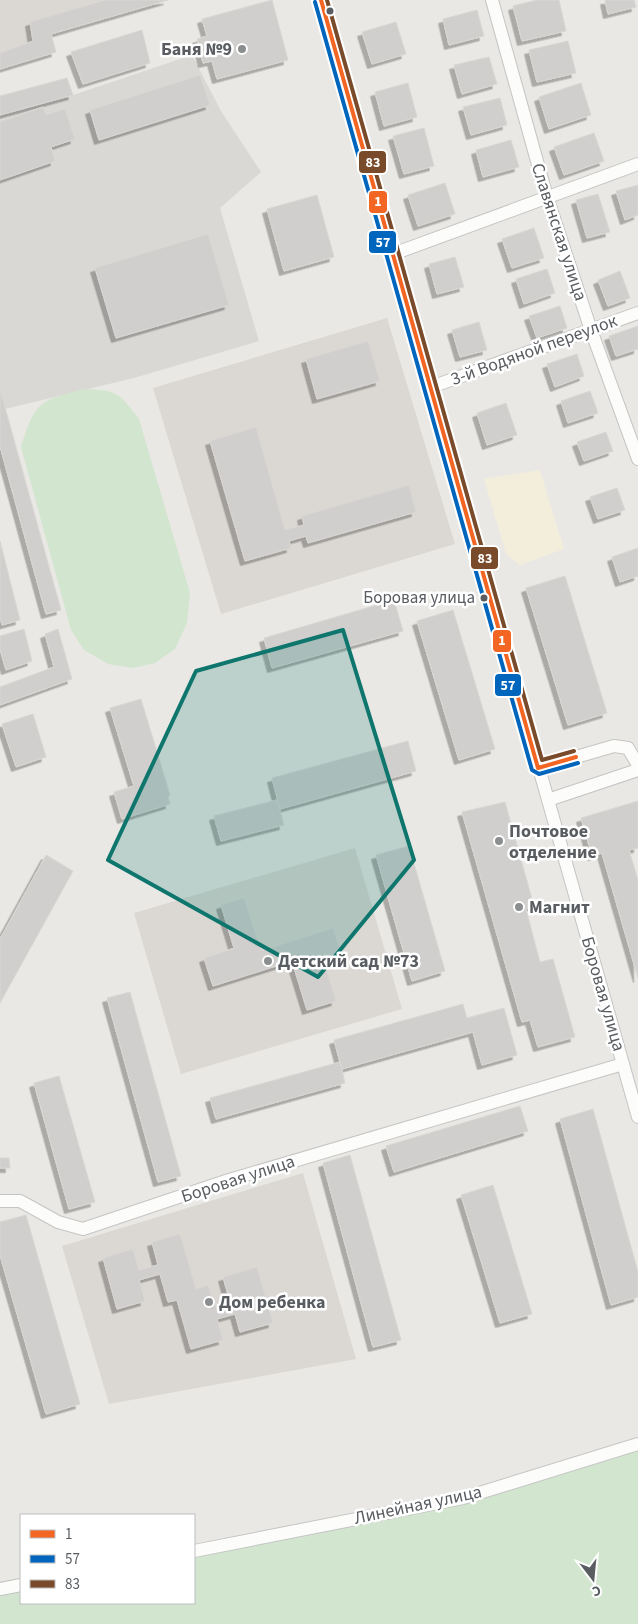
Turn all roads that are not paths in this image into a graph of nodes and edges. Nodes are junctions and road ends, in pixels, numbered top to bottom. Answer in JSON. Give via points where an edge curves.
{"nodes":[{"id":1,"x":321,"y":0,"type":"edge"},
{"id":2,"x":492,"y":0,"type":"edge"},
{"id":3,"x":638,"y":164,"type":"edge"},
{"id":4,"x":547,"y":197,"type":"junction"},
{"id":5,"x":393,"y":254,"type":"junction"},
{"id":6,"x":638,"y":314,"type":"edge"},
{"id":7,"x":591,"y":330,"type":"junction"},
{"id":8,"x":431,"y":388,"type":"junction"},
{"id":9,"x":638,"y":459,"type":"edge"},
{"id":10,"x":638,"y":765,"type":"edge"},
{"id":11,"x":538,"y":768,"type":"junction"},
{"id":12,"x":638,"y":770,"type":"edge"},
{"id":13,"x":548,"y":800,"type":"junction"},
{"id":14,"x":623,"y":1064,"type":"junction"},
{"id":15,"x":638,"y":1117,"type":"edge"},
{"id":16,"x":0,"y":1201,"type":"edge"},
{"id":17,"x":638,"y":1444,"type":"edge"},
{"id":18,"x":195,"y":1551,"type":"edge"},
{"id":19,"x":20,"y":1584,"type":"edge"},
{"id":20,"x":0,"y":1589,"type":"edge"}],
"edges":[{"from":1,"to":5,"type":"street","name":"Боровая улица"},
{"from":2,"to":4,"type":"street","name":"Славянская улица"},
{"from":3,"to":4,"type":"street"},
{"from":4,"to":5,"type":"street"},
{"from":4,"to":7,"type":"street","name":"Славянская улица"},
{"from":5,"to":8,"type":"street","name":"Боровая улица"},
{"from":6,"to":7,"type":"street","name":"3-й Водяной переулок"},
{"from":7,"to":8,"type":"street","name":"3-й Водяной переулок"},
{"from":7,"to":9,"type":"street","name":"Славянская улица"},
{"from":8,"to":11,"type":"street","name":"Боровая улица"},
{"from":10,"to":11,"type":"street","via":[[628,748],[614,746]]},
{"from":11,"to":13,"type":"street","name":"Боровая улица"},
{"from":12,"to":13,"type":"street"},
{"from":13,"to":14,"type":"street","name":"Боровая улица"},
{"from":14,"to":15,"type":"street","name":"Боровая улица"},
{"from":14,"to":16,"type":"street","name":"Боровая улица","via":[[230,1180],[83,1229],[58,1222],[20,1201]]},
{"from":17,"to":18,"type":"street","name":"Линейная улица","via":[[463,1498]]},
{"from":19,"to":20,"type":"street"}]}
